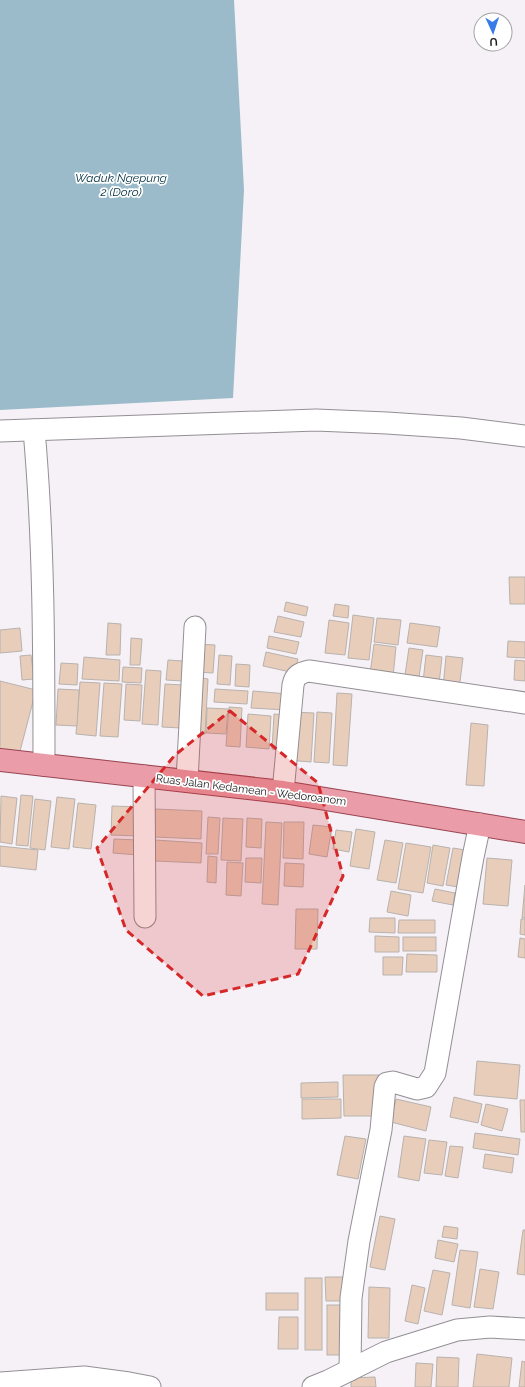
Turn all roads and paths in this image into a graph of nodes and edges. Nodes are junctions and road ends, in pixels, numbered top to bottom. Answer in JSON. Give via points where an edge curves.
{"nodes":[{"id":1,"x":34,"y":430,"type":"junction"},
{"id":2,"x":0,"y":431,"type":"edge"},
{"id":3,"x":525,"y":436,"type":"edge"},
{"id":4,"x":195,"y":627,"type":"dead end"},
{"id":5,"x":525,"y":703,"type":"edge"},
{"id":6,"x":0,"y":760,"type":"edge"},
{"id":7,"x":44,"y":765,"type":"junction"},
{"id":8,"x":144,"y":776,"type":"junction"},
{"id":9,"x":187,"y":781,"type":"junction"},
{"id":10,"x":283,"y":792,"type":"junction"},
{"id":11,"x":480,"y":824,"type":"junction"},
{"id":12,"x":525,"y":832,"type":"edge"},
{"id":13,"x":145,"y":917,"type":"dead end"},
{"id":14,"x":525,"y":1329,"type":"edge"},
{"id":15,"x":350,"y":1370,"type":"junction"},
{"id":16,"x":0,"y":1383,"type":"edge"},
{"id":17,"x":150,"y":1387,"type":"edge"},
{"id":18,"x":313,"y":1387,"type":"edge"}],
"edges":[{"from":1,"to":2,"type":"street"},
{"from":1,"to":3,"type":"street","via":[[316,420],[461,428]]},
{"from":1,"to":7,"type":"street","via":[[40,491],[44,613]]},
{"from":4,"to":9,"type":"street"},
{"from":5,"to":10,"type":"street","via":[[309,671],[301,673],[295,678],[293,685]]},
{"from":6,"to":7,"type":"main road","name":"Ruas Jalan Kedamean - Wedoroanom"},
{"from":7,"to":8,"type":"main road","name":"Ruas Jalan Kedamean - Wedoroanom"},
{"from":8,"to":9,"type":"main road","name":"Ruas Jalan Kedamean - Wedoroanom"},
{"from":8,"to":13,"type":"street"},
{"from":9,"to":10,"type":"main road","name":"Ruas Jalan Kedamean - Wedoroanom"},
{"from":10,"to":11,"type":"main road","name":"Ruas Jalan Kedamean - Wedoroanom"},
{"from":11,"to":12,"type":"main road","name":"Ruas Jalan Kedamean - Wedoroanom"},
{"from":11,"to":15,"type":"street","via":[[436,1073],[426,1087],[417,1089],[393,1082],[387,1083],[385,1087],[381,1130],[359,1241],[351,1298]]},
{"from":14,"to":15,"type":"street","via":[[490,1327],[457,1330],[386,1352]]},
{"from":15,"to":18,"type":"street"},
{"from":16,"to":17,"type":"street","via":[[84,1377]]}]}
